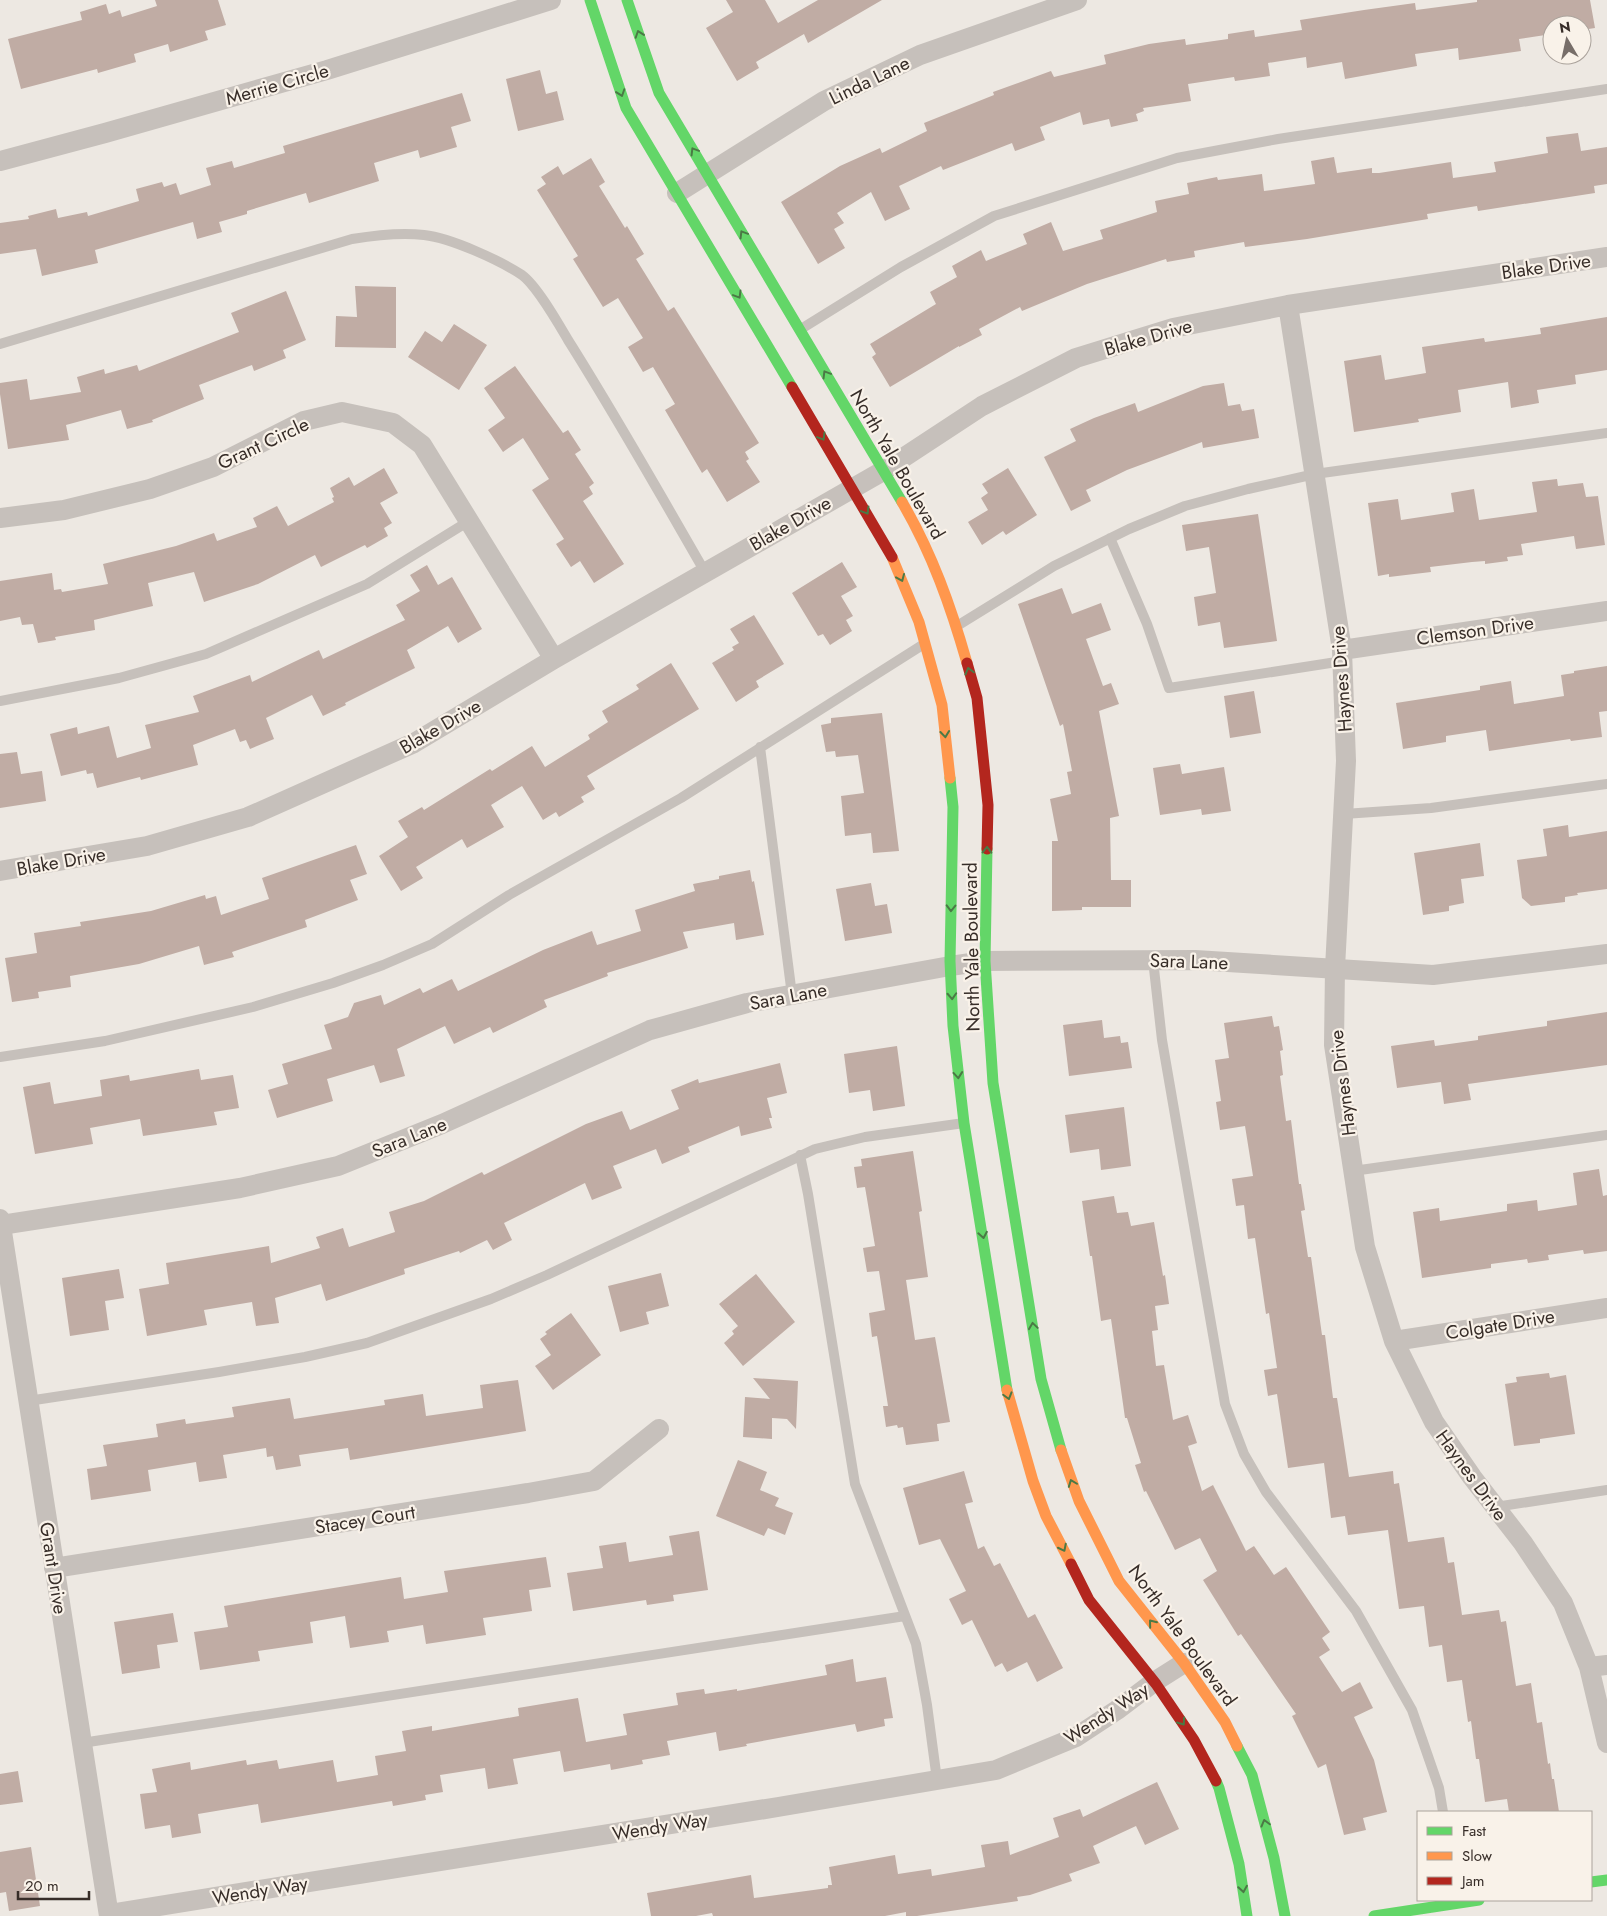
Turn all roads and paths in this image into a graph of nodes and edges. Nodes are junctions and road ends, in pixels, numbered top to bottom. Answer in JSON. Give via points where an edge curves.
{"nodes":[{"id":1,"x":551,"y":0,"type":"edge"},
{"id":2,"x":590,"y":0,"type":"edge"},
{"id":3,"x":627,"y":0,"type":"edge"},
{"id":4,"x":1077,"y":0,"type":"edge"},
{"id":5,"x":1607,"y":89,"type":"edge"},
{"id":6,"x":0,"y":161,"type":"edge"},
{"id":7,"x":708,"y":175,"type":"junction"},
{"id":8,"x":678,"y":193,"type":"junction"},
{"id":9,"x":1607,"y":257,"type":"edge"},
{"id":10,"x":1288,"y":304,"type":"junction"},
{"id":11,"x":800,"y":330,"type":"junction"},
{"id":12,"x":0,"y":344,"type":"edge"},
{"id":13,"x":1607,"y":433,"type":"edge"},
{"id":14,"x":883,"y":471,"type":"junction"},
{"id":15,"x":1315,"y":474,"type":"junction"},
{"id":16,"x":852,"y":488,"type":"junction"},
{"id":17,"x":0,"y":518,"type":"edge"},
{"id":18,"x":469,"y":521,"type":"junction"},
{"id":19,"x":1110,"y":538,"type":"junction"},
{"id":20,"x":705,"y":572,"type":"junction"},
{"id":21,"x":1607,"y":611,"type":"edge"},
{"id":22,"x":957,"y":626,"type":"junction"},
{"id":23,"x":924,"y":643,"type":"junction"},
{"id":24,"x":1342,"y":656,"type":"junction"},
{"id":25,"x":554,"y":659,"type":"junction"},
{"id":26,"x":0,"y":701,"type":"edge"},
{"id":27,"x":760,"y":747,"type":"junction"},
{"id":28,"x":1607,"y":784,"type":"edge"},
{"id":29,"x":1344,"y":814,"type":"junction"},
{"id":30,"x":0,"y":871,"type":"edge"},
{"id":31,"x":1607,"y":954,"type":"edge"},
{"id":32,"x":1152,"y":960,"type":"junction"},
{"id":33,"x":985,"y":961,"type":"junction"},
{"id":34,"x":950,"y":966,"type":"junction"},
{"id":35,"x":1336,"y":968,"type":"junction"},
{"id":36,"x":792,"y":995,"type":"junction"},
{"id":37,"x":0,"y":1056,"type":"edge"},
{"id":38,"x":964,"y":1123,"type":"junction"},
{"id":39,"x":1607,"y":1135,"type":"edge"},
{"id":40,"x":800,"y":1155,"type":"junction"},
{"id":41,"x":1353,"y":1171,"type":"junction"},
{"id":42,"x":0,"y":1222,"type":"edge"},
{"id":43,"x":1607,"y":1308,"type":"edge"},
{"id":44,"x":1394,"y":1342,"type":"junction"},
{"id":45,"x":28,"y":1401,"type":"junction"},
{"id":46,"x":659,"y":1429,"type":"dead end"},
{"id":47,"x":1607,"y":1490,"type":"edge"},
{"id":48,"x":1495,"y":1507,"type":"junction"},
{"id":49,"x":54,"y":1568,"type":"junction"},
{"id":50,"x":905,"y":1616,"type":"junction"},
{"id":51,"x":1184,"y":1663,"type":"junction"},
{"id":52,"x":1598,"y":1666,"type":"edge"},
{"id":53,"x":1154,"y":1682,"type":"junction"},
{"id":54,"x":82,"y":1743,"type":"junction"},
{"id":55,"x":1607,"y":1743,"type":"edge"},
{"id":56,"x":937,"y":1780,"type":"junction"},
{"id":57,"x":1443,"y":1811,"type":"edge"},
{"id":58,"x":1607,"y":1880,"type":"edge"},
{"id":59,"x":1592,"y":1882,"type":"edge"},
{"id":60,"x":1459,"y":1901,"type":"edge"},
{"id":61,"x":109,"y":1915,"type":"edge"},
{"id":62,"x":1247,"y":1916,"type":"edge"},
{"id":63,"x":1285,"y":1916,"type":"edge"},
{"id":64,"x":1374,"y":1916,"type":"edge"}],
"edges":[{"from":1,"to":6,"type":"street","name":"Merrie Circle","via":[[318,73]]},
{"from":2,"to":8,"type":"street","name":"North Yale Boulevard","one_way":true,"via":[[626,108]]},
{"from":7,"to":3,"type":"street","name":"North Yale Boulevard","one_way":true,"via":[[659,93]]},
{"from":4,"to":7,"type":"street","name":"Linda Lane","via":[[920,55],[824,101]]},
{"from":5,"to":11,"type":"lane","via":[[1278,139],[1177,158],[994,216],[901,266]]},
{"from":7,"to":8,"type":"street","name":"Linda Lane"},
{"from":11,"to":7,"type":"street","name":"North Yale Boulevard","one_way":true},
{"from":8,"to":16,"type":"street","name":"North Yale Boulevard","one_way":true},
{"from":9,"to":10,"type":"street","name":"Blake Drive"},
{"from":10,"to":14,"type":"street","name":"Blake Drive","via":[[1173,328],[1076,358],[982,406]]},
{"from":10,"to":15,"type":"street","name":"Haynes Drive"},
{"from":14,"to":11,"type":"street","name":"North Yale Boulevard","one_way":true},
{"from":12,"to":20,"type":"lane","via":[[352,239],[392,233],[426,235],[460,245],[523,276],[546,304]]},
{"from":13,"to":15,"type":"lane"},
{"from":14,"to":16,"type":"street","name":"Blake Drive"},
{"from":14,"to":22,"type":"street","name":"North Yale Boulevard","via":[[921,534]]},
{"from":15,"to":19,"type":"lane","via":[[1185,506]]},
{"from":15,"to":24,"type":"street","name":"Haynes Drive"},
{"from":16,"to":20,"type":"street","name":"Blake Drive"},
{"from":16,"to":23,"type":"street","name":"North Yale Boulevard","one_way":true,"via":[[889,550],[919,622]]},
{"from":17,"to":18,"type":"street","name":"Grant Circle","via":[[64,510],[150,489],[213,467],[304,421],[342,412],[393,423],[422,445]]},
{"from":18,"to":25,"type":"street","name":"Grant Circle"},
{"from":18,"to":26,"type":"lane","via":[[367,584],[206,654],[120,678]]},
{"from":19,"to":22,"type":"lane","via":[[1054,566]]},
{"from":19,"to":24,"type":"lane","via":[[1147,624],[1169,688]]},
{"from":20,"to":25,"type":"street","name":"Blake Drive"},
{"from":21,"to":24,"type":"street","name":"Clemson Drive"},
{"from":33,"to":22,"type":"street","name":"North Yale Boulevard","one_way":true,"via":[[988,805],[977,698]]},
{"from":23,"to":27,"type":"lane"},
{"from":23,"to":34,"type":"street","name":"North Yale Boulevard","one_way":true,"via":[[942,705],[953,807]]},
{"from":24,"to":29,"type":"street","name":"Haynes Drive","via":[[1346,761]]},
{"from":25,"to":30,"type":"street","name":"Blake Drive","via":[[414,743],[248,817],[147,846]]},
{"from":27,"to":36,"type":"lane"},
{"from":27,"to":37,"type":"lane","via":[[681,798],[509,895],[432,944],[383,965],[252,1007],[105,1041]]},
{"from":28,"to":29,"type":"lane","via":[[1431,808]]},
{"from":29,"to":35,"type":"street","name":"Haynes Drive"},
{"from":31,"to":35,"type":"street","name":"Sara Lane","via":[[1433,975]]},
{"from":32,"to":33,"type":"street","name":"Sara Lane"},
{"from":32,"to":35,"type":"street","name":"Sara Lane"},
{"from":32,"to":57,"type":"lane","via":[[1162,1040],[1225,1404],[1244,1454],[1266,1492],[1356,1611],[1412,1710],[1439,1788]]},
{"from":33,"to":34,"type":"street","name":"Sara Lane"},
{"from":51,"to":33,"type":"street","name":"North Yale Boulevard","one_way":true,"via":[[1119,1581],[1070,1478],[1041,1379],[993,1083]]},
{"from":34,"to":36,"type":"street","name":"Sara Lane"},
{"from":34,"to":38,"type":"street","name":"North Yale Boulevard","one_way":true},
{"from":35,"to":41,"type":"street","name":"Haynes Drive","via":[[1334,1045]]},
{"from":36,"to":42,"type":"street","name":"Sara Lane","via":[[747,1003],[650,1030],[442,1124],[338,1166],[240,1188]]},
{"from":38,"to":40,"type":"lane","via":[[864,1137]]},
{"from":38,"to":53,"type":"street","name":"North Yale Boulevard","one_way":true,"via":[[1006,1387],[1033,1482],[1046,1516],[1089,1600]]},
{"from":39,"to":41,"type":"lane"},
{"from":40,"to":45,"type":"lane","via":[[547,1275],[491,1299],[367,1343],[219,1372]]},
{"from":40,"to":50,"type":"lane","via":[[855,1484]]},
{"from":41,"to":44,"type":"street","name":"Haynes Drive","via":[[1365,1247]]},
{"from":42,"to":45,"type":"street","name":"Grant Drive"},
{"from":43,"to":44,"type":"street","name":"Colgate Drive"},
{"from":44,"to":48,"type":"street","name":"Haynes Drive","via":[[1434,1422]]},
{"from":45,"to":49,"type":"street","name":"Grant Drive"},
{"from":46,"to":49,"type":"street","name":"Stacey Court","via":[[594,1481]]},
{"from":47,"to":48,"type":"lane"},
{"from":48,"to":52,"type":"street","name":"Haynes Drive","via":[[1563,1603]]},
{"from":49,"to":54,"type":"street","name":"Grant Drive"},
{"from":50,"to":54,"type":"lane"},
{"from":50,"to":56,"type":"lane","via":[[916,1644]]},
{"from":51,"to":53,"type":"street","name":"Wendy Way"},
{"from":63,"to":51,"type":"street","name":"North Yale Boulevard","one_way":true,"via":[[1274,1858],[1252,1775],[1225,1722]]},
{"from":52,"to":55,"type":"street","name":"Haynes Drive"},
{"from":53,"to":56,"type":"street","name":"Wendy Way","via":[[1076,1737],[996,1770]]},
{"from":53,"to":62,"type":"street","name":"North Yale Boulevard","one_way":true,"via":[[1194,1740],[1218,1788],[1239,1864]]},
{"from":54,"to":61,"type":"street","name":"Grant Drive"},
{"from":56,"to":61,"type":"street","name":"Wendy Way"},
{"from":58,"to":59,"type":"street"},
{"from":60,"to":64,"type":"street"}]}
